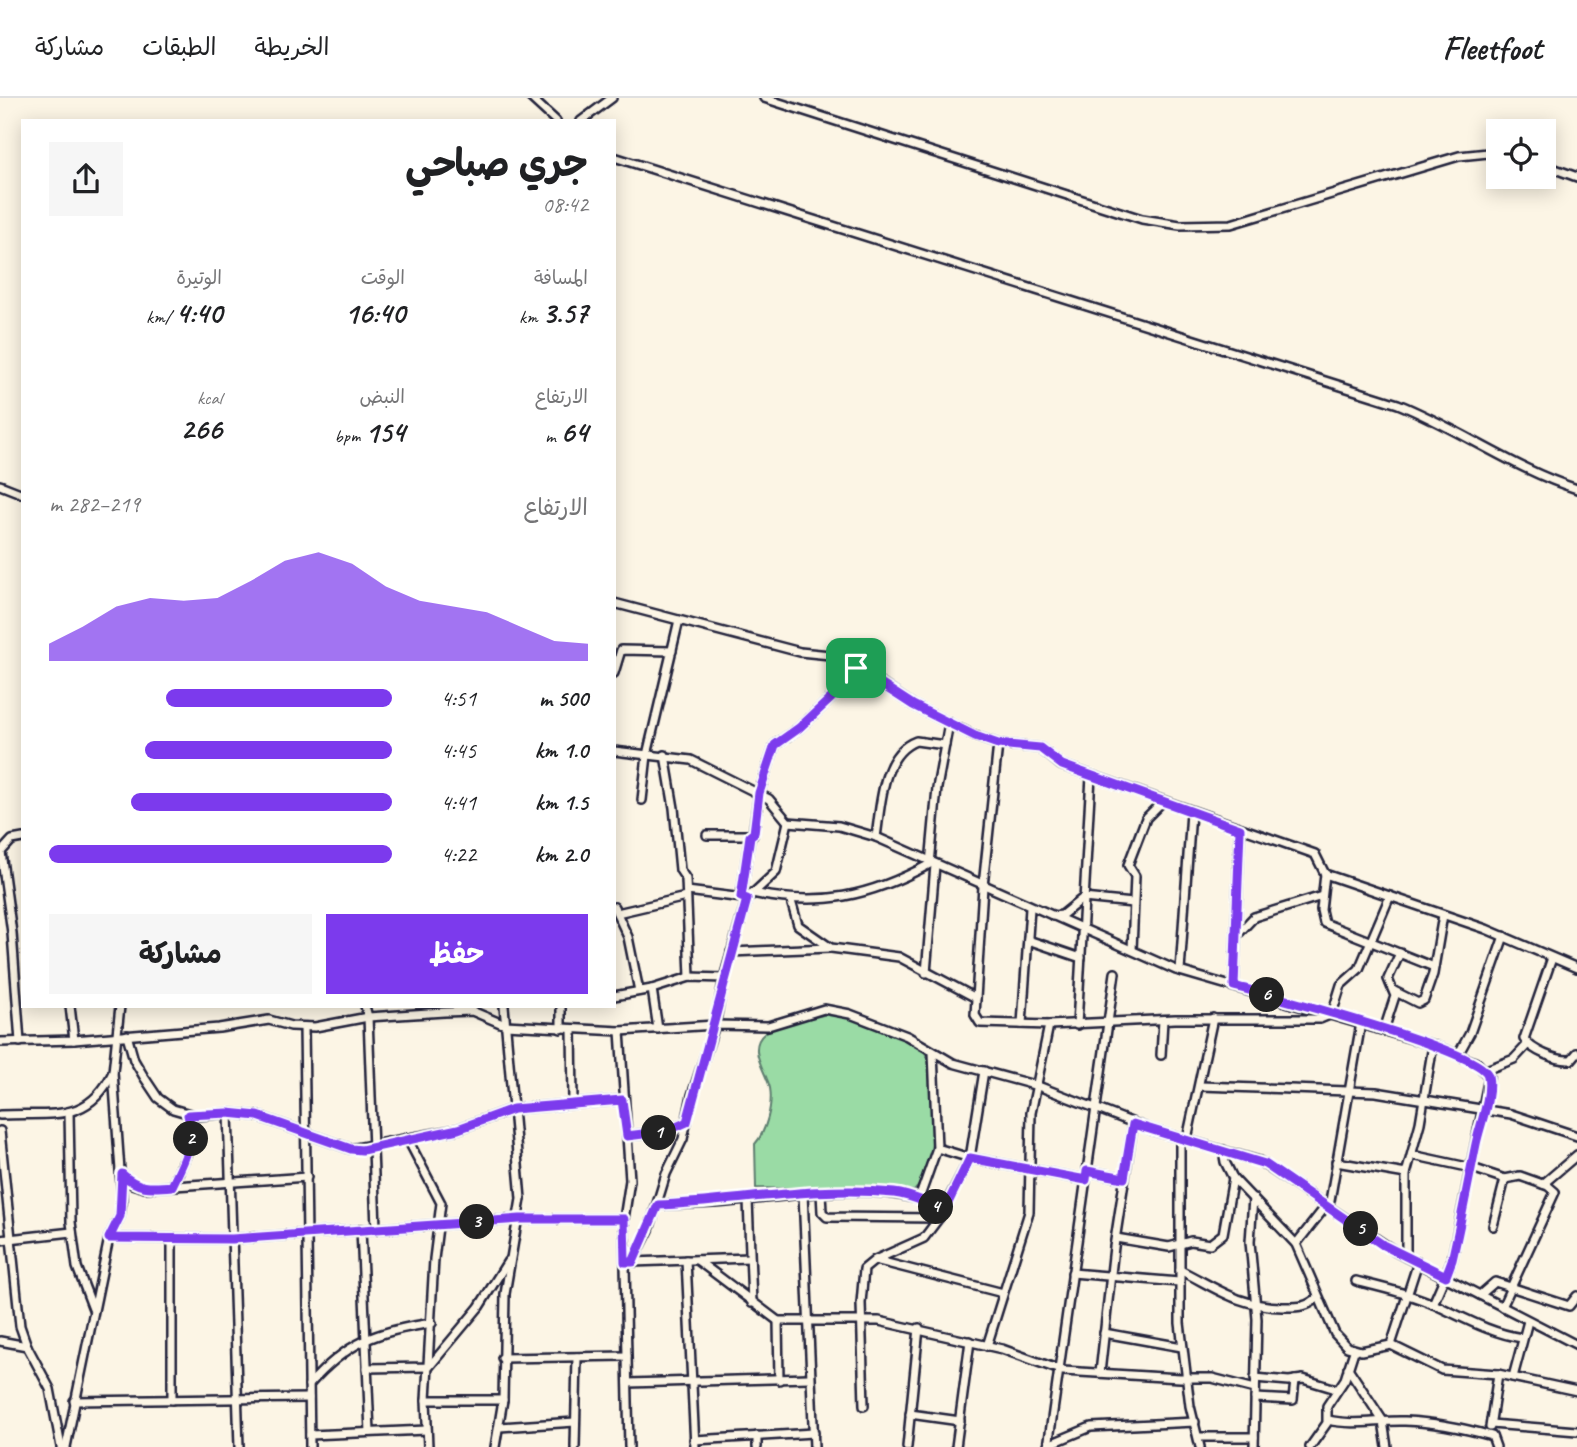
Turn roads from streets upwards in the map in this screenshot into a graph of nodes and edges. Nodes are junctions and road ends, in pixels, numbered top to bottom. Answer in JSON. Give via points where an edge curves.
{"nodes":[{"id":1,"x":531,"y":98,"type":"edge"},
{"id":2,"x":612,"y":98,"type":"edge"},
{"id":3,"x":764,"y":98,"type":"edge"},
{"id":4,"x":554,"y":119,"type":"edge"},
{"id":5,"x":584,"y":119,"type":"edge"},
{"id":6,"x":1486,"y":153,"type":"edge"},
{"id":7,"x":616,"y":158,"type":"edge"},
{"id":8,"x":1556,"y":169,"type":"edge"},
{"id":9,"x":1577,"y":177,"type":"edge"},
{"id":10,"x":0,"y":485,"type":"edge"},
{"id":11,"x":1577,"y":489,"type":"edge"},
{"id":12,"x":21,"y":493,"type":"edge"},
{"id":13,"x":616,"y":604,"type":"edge"},
{"id":14,"x":679,"y":620,"type":"junction"},
{"id":15,"x":672,"y":651,"type":"junction"},
{"id":16,"x":616,"y":666,"type":"edge"},
{"id":17,"x":856,"y":668,"type":"junction"},
{"id":18,"x":949,"y":723,"type":"junction"},
{"id":19,"x":998,"y":744,"type":"junction"},
{"id":20,"x":945,"y":745,"type":"junction"},
{"id":21,"x":616,"y":751,"type":"edge"},
{"id":22,"x":647,"y":754,"type":"junction"},
{"id":23,"x":665,"y":755,"type":"junction"},
{"id":24,"x":1091,"y":776,"type":"junction"},
{"id":25,"x":759,"y":793,"type":"junction"},
{"id":26,"x":642,"y":800,"type":"dead end"},
{"id":27,"x":1161,"y":803,"type":"junction"},
{"id":28,"x":1191,"y":813,"type":"junction"},
{"id":29,"x":788,"y":822,"type":"junction"},
{"id":30,"x":1240,"y":829,"type":"junction"},
{"id":31,"x":706,"y":835,"type":"dead end"},
{"id":32,"x":750,"y":836,"type":"junction"},
{"id":33,"x":876,"y":837,"type":"junction"},
{"id":34,"x":21,"y":838,"type":"edge"},
{"id":35,"x":933,"y":864,"type":"junction"},
{"id":36,"x":1325,"y":874,"type":"junction"},
{"id":37,"x":983,"y":886,"type":"junction"},
{"id":38,"x":687,"y":894,"type":"junction"},
{"id":39,"x":747,"y":896,"type":"junction"},
{"id":40,"x":1322,"y":896,"type":"junction"},
{"id":41,"x":1390,"y":896,"type":"junction"},
{"id":42,"x":1083,"y":898,"type":"junction"},
{"id":43,"x":792,"y":901,"type":"junction"},
{"id":44,"x":1133,"y":903,"type":"junction"},
{"id":45,"x":1030,"y":908,"type":"junction"},
{"id":46,"x":616,"y":910,"type":"edge"},
{"id":47,"x":1443,"y":915,"type":"junction"},
{"id":48,"x":1052,"y":916,"type":"junction"},
{"id":49,"x":1083,"y":930,"type":"junction"},
{"id":50,"x":1236,"y":936,"type":"junction"},
{"id":51,"x":1504,"y":936,"type":"junction"},
{"id":52,"x":1028,"y":940,"type":"junction"},
{"id":53,"x":1371,"y":942,"type":"junction"},
{"id":54,"x":831,"y":948,"type":"junction"},
{"id":55,"x":1132,"y":950,"type":"junction"},
{"id":56,"x":730,"y":952,"type":"junction"},
{"id":57,"x":1400,"y":953,"type":"junction"},
{"id":58,"x":1081,"y":958,"type":"junction"},
{"id":59,"x":1552,"y":958,"type":"junction"},
{"id":60,"x":1434,"y":967,"type":"junction"},
{"id":61,"x":1577,"y":968,"type":"edge"},
{"id":62,"x":1180,"y":971,"type":"junction"},
{"id":63,"x":926,"y":973,"type":"junction"},
{"id":64,"x":1115,"y":973,"type":"dead end"},
{"id":65,"x":690,"y":977,"type":"junction"},
{"id":66,"x":724,"y":978,"type":"junction"},
{"id":67,"x":1234,"y":986,"type":"junction"},
{"id":68,"x":652,"y":989,"type":"junction"},
{"id":69,"x":1394,"y":991,"type":"junction"},
{"id":70,"x":639,"y":992,"type":"junction"},
{"id":71,"x":616,"y":996,"type":"edge"},
{"id":72,"x":976,"y":998,"type":"junction"},
{"id":73,"x":70,"y":1008,"type":"edge"},
{"id":74,"x":120,"y":1008,"type":"edge"},
{"id":75,"x":366,"y":1008,"type":"edge"},
{"id":76,"x":504,"y":1008,"type":"edge"},
{"id":77,"x":561,"y":1008,"type":"edge"},
{"id":78,"x":470,"y":1009,"type":"edge"},
{"id":79,"x":1332,"y":1014,"type":"junction"},
{"id":80,"x":368,"y":1017,"type":"junction"},
{"id":81,"x":1213,"y":1018,"type":"junction"},
{"id":82,"x":1163,"y":1020,"type":"junction"},
{"id":83,"x":1108,"y":1023,"type":"junction"},
{"id":84,"x":1361,"y":1023,"type":"junction"},
{"id":85,"x":1021,"y":1024,"type":"junction"},
{"id":86,"x":1077,"y":1024,"type":"junction"},
{"id":87,"x":505,"y":1025,"type":"junction"},
{"id":88,"x":715,"y":1025,"type":"junction"},
{"id":89,"x":1048,"y":1025,"type":"junction"},
{"id":90,"x":304,"y":1027,"type":"junction"},
{"id":91,"x":561,"y":1029,"type":"junction"},
{"id":92,"x":572,"y":1029,"type":"junction"},
{"id":93,"x":658,"y":1029,"type":"junction"},
{"id":94,"x":1384,"y":1030,"type":"junction"},
{"id":95,"x":620,"y":1031,"type":"junction"},
{"id":96,"x":127,"y":1035,"type":"junction"},
{"id":97,"x":117,"y":1036,"type":"junction"},
{"id":98,"x":74,"y":1040,"type":"junction"},
{"id":99,"x":0,"y":1042,"type":"edge"},
{"id":100,"x":20,"y":1042,"type":"junction"},
{"id":101,"x":1528,"y":1044,"type":"junction"},
{"id":102,"x":1433,"y":1045,"type":"junction"},
{"id":103,"x":933,"y":1052,"type":"junction"},
{"id":104,"x":1577,"y":1054,"type":"edge"},
{"id":105,"x":1161,"y":1055,"type":"dead end"},
{"id":106,"x":1458,"y":1055,"type":"junction"},
{"id":107,"x":1486,"y":1070,"type":"junction"},
{"id":108,"x":984,"y":1071,"type":"junction"},
{"id":109,"x":113,"y":1072,"type":"junction"},
{"id":110,"x":1038,"y":1086,"type":"junction"},
{"id":111,"x":1200,"y":1086,"type":"junction"},
{"id":112,"x":1347,"y":1089,"type":"junction"},
{"id":113,"x":1423,"y":1099,"type":"junction"},
{"id":114,"x":622,"y":1100,"type":"junction"},
{"id":115,"x":573,"y":1102,"type":"junction"},
{"id":116,"x":1097,"y":1108,"type":"junction"},
{"id":117,"x":513,"y":1109,"type":"junction"},
{"id":118,"x":1484,"y":1109,"type":"junction"},
{"id":119,"x":69,"y":1112,"type":"junction"},
{"id":120,"x":228,"y":1113,"type":"junction"},
{"id":121,"x":0,"y":1115,"type":"edge"},
{"id":122,"x":188,"y":1115,"type":"junction"},
{"id":123,"x":687,"y":1122,"type":"junction"},
{"id":124,"x":1133,"y":1124,"type":"junction"},
{"id":125,"x":0,"y":1131,"type":"edge"},
{"id":126,"x":306,"y":1133,"type":"junction"},
{"id":127,"x":627,"y":1136,"type":"junction"},
{"id":128,"x":1577,"y":1136,"type":"edge"},
{"id":129,"x":407,"y":1138,"type":"junction"},
{"id":130,"x":1183,"y":1139,"type":"junction"},
{"id":131,"x":375,"y":1146,"type":"junction"},
{"id":132,"x":936,"y":1148,"type":"junction"},
{"id":133,"x":1223,"y":1150,"type":"junction"},
{"id":134,"x":1577,"y":1155,"type":"edge"},
{"id":135,"x":1412,"y":1156,"type":"junction"},
{"id":136,"x":970,"y":1158,"type":"junction"},
{"id":137,"x":1336,"y":1162,"type":"junction"},
{"id":138,"x":1029,"y":1168,"type":"junction"},
{"id":139,"x":1472,"y":1168,"type":"junction"},
{"id":140,"x":1087,"y":1171,"type":"junction"},
{"id":141,"x":122,"y":1174,"type":"junction"},
{"id":142,"x":1406,"y":1174,"type":"junction"},
{"id":143,"x":307,"y":1177,"type":"junction"},
{"id":144,"x":1124,"y":1178,"type":"junction"},
{"id":145,"x":1233,"y":1178,"type":"junction"},
{"id":146,"x":1505,"y":1179,"type":"junction"},
{"id":147,"x":1086,"y":1180,"type":"junction"},
{"id":148,"x":232,"y":1181,"type":"junction"},
{"id":149,"x":1543,"y":1184,"type":"junction"},
{"id":150,"x":172,"y":1186,"type":"junction"},
{"id":151,"x":821,"y":1192,"type":"junction"},
{"id":152,"x":803,"y":1194,"type":"junction"},
{"id":153,"x":1253,"y":1198,"type":"junction"},
{"id":154,"x":919,"y":1199,"type":"junction"},
{"id":155,"x":748,"y":1200,"type":"junction"},
{"id":156,"x":658,"y":1205,"type":"junction"},
{"id":157,"x":1327,"y":1205,"type":"junction"},
{"id":158,"x":945,"y":1209,"type":"junction"},
{"id":159,"x":939,"y":1218,"type":"junction"},
{"id":160,"x":520,"y":1219,"type":"junction"},
{"id":161,"x":624,"y":1219,"type":"junction"},
{"id":162,"x":437,"y":1225,"type":"junction"},
{"id":163,"x":1493,"y":1226,"type":"dead end"},
{"id":164,"x":376,"y":1228,"type":"junction"},
{"id":165,"x":361,"y":1229,"type":"junction"},
{"id":166,"x":72,"y":1232,"type":"junction"},
{"id":167,"x":308,"y":1232,"type":"junction"},
{"id":168,"x":11,"y":1237,"type":"junction"},
{"id":169,"x":109,"y":1238,"type":"junction"},
{"id":170,"x":1116,"y":1238,"type":"junction"},
{"id":171,"x":232,"y":1239,"type":"junction"},
{"id":172,"x":0,"y":1240,"type":"edge"},
{"id":173,"x":172,"y":1240,"type":"junction"},
{"id":174,"x":1181,"y":1244,"type":"junction"},
{"id":175,"x":1296,"y":1244,"type":"junction"},
{"id":176,"x":511,"y":1255,"type":"junction"},
{"id":177,"x":1406,"y":1257,"type":"junction"},
{"id":178,"x":750,"y":1258,"type":"junction"},
{"id":179,"x":686,"y":1260,"type":"junction"},
{"id":180,"x":697,"y":1260,"type":"junction"},
{"id":181,"x":875,"y":1260,"type":"junction"},
{"id":182,"x":629,"y":1262,"type":"junction"},
{"id":183,"x":1418,"y":1262,"type":"junction"},
{"id":184,"x":1180,"y":1270,"type":"junction"},
{"id":185,"x":1072,"y":1273,"type":"junction"},
{"id":186,"x":1446,"y":1276,"type":"junction"},
{"id":187,"x":1111,"y":1279,"type":"junction"},
{"id":188,"x":1356,"y":1281,"type":"dead end"},
{"id":189,"x":1179,"y":1282,"type":"junction"},
{"id":190,"x":1511,"y":1287,"type":"junction"},
{"id":191,"x":1003,"y":1293,"type":"junction"},
{"id":192,"x":1480,"y":1295,"type":"junction"},
{"id":193,"x":1407,"y":1296,"type":"junction"},
{"id":194,"x":1577,"y":1296,"type":"edge"},
{"id":195,"x":1318,"y":1297,"type":"junction"},
{"id":196,"x":752,"y":1303,"type":"junction"},
{"id":197,"x":1433,"y":1304,"type":"junction"},
{"id":198,"x":1256,"y":1306,"type":"junction"},
{"id":199,"x":1502,"y":1307,"type":"junction"},
{"id":200,"x":93,"y":1309,"type":"junction"},
{"id":201,"x":862,"y":1319,"type":"junction"},
{"id":202,"x":778,"y":1321,"type":"junction"},
{"id":203,"x":809,"y":1321,"type":"junction"},
{"id":204,"x":1528,"y":1321,"type":"junction"},
{"id":205,"x":432,"y":1323,"type":"junction"},
{"id":206,"x":919,"y":1328,"type":"junction"},
{"id":207,"x":1104,"y":1333,"type":"junction"},
{"id":208,"x":365,"y":1338,"type":"junction"},
{"id":209,"x":1522,"y":1338,"type":"junction"},
{"id":210,"x":0,"y":1341,"type":"edge"},
{"id":211,"x":970,"y":1341,"type":"junction"},
{"id":212,"x":1391,"y":1345,"type":"junction"},
{"id":213,"x":1577,"y":1345,"type":"edge"},
{"id":214,"x":27,"y":1346,"type":"junction"},
{"id":215,"x":987,"y":1346,"type":"junction"},
{"id":216,"x":1182,"y":1347,"type":"junction"},
{"id":217,"x":1354,"y":1351,"type":"junction"},
{"id":218,"x":627,"y":1356,"type":"junction"},
{"id":219,"x":577,"y":1357,"type":"junction"},
{"id":220,"x":502,"y":1358,"type":"junction"},
{"id":221,"x":429,"y":1367,"type":"junction"},
{"id":222,"x":367,"y":1368,"type":"junction"},
{"id":223,"x":1348,"y":1368,"type":"junction"},
{"id":224,"x":1058,"y":1370,"type":"junction"},
{"id":225,"x":1100,"y":1373,"type":"junction"},
{"id":226,"x":1499,"y":1374,"type":"junction"},
{"id":227,"x":1186,"y":1377,"type":"junction"},
{"id":228,"x":1513,"y":1377,"type":"junction"},
{"id":229,"x":809,"y":1378,"type":"junction"},
{"id":230,"x":1255,"y":1378,"type":"junction"},
{"id":231,"x":779,"y":1380,"type":"junction"},
{"id":232,"x":1295,"y":1380,"type":"junction"},
{"id":233,"x":691,"y":1382,"type":"junction"},
{"id":234,"x":628,"y":1383,"type":"junction"},
{"id":235,"x":309,"y":1385,"type":"junction"},
{"id":236,"x":1336,"y":1388,"type":"junction"},
{"id":237,"x":1577,"y":1391,"type":"edge"},
{"id":238,"x":1255,"y":1393,"type":"junction"},
{"id":239,"x":309,"y":1398,"type":"junction"},
{"id":240,"x":172,"y":1399,"type":"junction"},
{"id":241,"x":238,"y":1399,"type":"junction"},
{"id":242,"x":426,"y":1400,"type":"junction"},
{"id":243,"x":503,"y":1400,"type":"junction"},
{"id":244,"x":74,"y":1401,"type":"junction"},
{"id":245,"x":864,"y":1406,"type":"dead end"},
{"id":246,"x":910,"y":1414,"type":"junction"},
{"id":247,"x":1328,"y":1420,"type":"junction"},
{"id":248,"x":960,"y":1421,"type":"junction"},
{"id":249,"x":1383,"y":1421,"type":"junction"},
{"id":250,"x":575,"y":1422,"type":"junction"},
{"id":251,"x":1195,"y":1422,"type":"junction"},
{"id":252,"x":1491,"y":1424,"type":"junction"},
{"id":253,"x":500,"y":1427,"type":"junction"},
{"id":254,"x":427,"y":1430,"type":"junction"},
{"id":255,"x":1577,"y":1431,"type":"edge"},
{"id":256,"x":370,"y":1432,"type":"junction"},
{"id":257,"x":814,"y":1433,"type":"junction"},
{"id":258,"x":310,"y":1435,"type":"junction"},
{"id":259,"x":1489,"y":1435,"type":"junction"},
{"id":260,"x":757,"y":1436,"type":"junction"},
{"id":261,"x":1199,"y":1437,"type":"junction"},
{"id":262,"x":1254,"y":1437,"type":"junction"},
{"id":263,"x":694,"y":1443,"type":"edge"},
{"id":264,"x":1048,"y":1446,"type":"edge"},
{"id":265,"x":64,"y":1447,"type":"edge"},
{"id":266,"x":239,"y":1447,"type":"edge"},
{"id":267,"x":310,"y":1447,"type":"edge"},
{"id":268,"x":428,"y":1447,"type":"edge"},
{"id":269,"x":495,"y":1447,"type":"edge"},
{"id":270,"x":575,"y":1447,"type":"edge"},
{"id":271,"x":629,"y":1447,"type":"edge"},
{"id":272,"x":757,"y":1447,"type":"edge"},
{"id":273,"x":814,"y":1447,"type":"edge"},
{"id":274,"x":907,"y":1447,"type":"edge"},
{"id":275,"x":956,"y":1447,"type":"edge"},
{"id":276,"x":1200,"y":1447,"type":"edge"},
{"id":277,"x":1254,"y":1447,"type":"edge"},
{"id":278,"x":1310,"y":1447,"type":"edge"},
{"id":279,"x":1387,"y":1447,"type":"edge"},
{"id":280,"x":1496,"y":1447,"type":"edge"}],
"edges":[{"from":1,"to":4,"type":"street"},
{"from":2,"to":5,"type":"street"},
{"from":3,"to":6,"type":"street","via":[[1142,219],[1180,225],[1231,224],[1459,156]]},
{"from":7,"to":11,"type":"street","via":[[1398,404],[1534,475]]},
{"from":8,"to":9,"type":"street"},
{"from":10,"to":12,"type":"street"},
{"from":13,"to":14,"type":"street"},
{"from":14,"to":15,"type":"street"},
{"from":14,"to":17,"type":"street","via":[[800,652],[840,656]]},
{"from":15,"to":16,"type":"street","via":[[621,650]]},
{"from":15,"to":22,"type":"street"},
{"from":17,"to":18,"type":"street"},
{"from":17,"to":25,"type":"street","via":[[841,689],[775,745]]},
{"from":18,"to":19,"type":"street"},
{"from":18,"to":20,"type":"street"},
{"from":19,"to":24,"type":"street","via":[[1040,748],[1062,765]]},
{"from":19,"to":37,"type":"street"},
{"from":20,"to":33,"type":"street","via":[[916,741],[899,753],[886,779]]},
{"from":20,"to":35,"type":"street","via":[[937,788]]},
{"from":21,"to":22,"type":"street"},
{"from":22,"to":23,"type":"street"},
{"from":22,"to":26,"type":"street"},
{"from":23,"to":25,"type":"street","via":[[691,760]]},
{"from":23,"to":38,"type":"street"},
{"from":24,"to":27,"type":"street"},
{"from":24,"to":42,"type":"street"},
{"from":25,"to":29,"type":"street"},
{"from":25,"to":32,"type":"street"},
{"from":27,"to":28,"type":"street"},
{"from":27,"to":44,"type":"street","via":[[1146,818],[1129,859],[1135,876]]},
{"from":28,"to":30,"type":"street"},
{"from":28,"to":62,"type":"street"},
{"from":29,"to":33,"type":"street","via":[[839,826]]},
{"from":29,"to":39,"type":"street","via":[[776,872]]},
{"from":30,"to":36,"type":"street","via":[[1315,854]]},
{"from":30,"to":50,"type":"street"},
{"from":31,"to":32,"type":"street"},
{"from":32,"to":39,"type":"street"},
{"from":33,"to":35,"type":"street"},
{"from":34,"to":100,"type":"street","via":[[12,840],[1,852]]},
{"from":35,"to":37,"type":"street"},
{"from":35,"to":43,"type":"street","via":[[890,883],[831,900]]},
{"from":35,"to":63,"type":"street"},
{"from":36,"to":40,"type":"street"},
{"from":36,"to":41,"type":"street"},
{"from":37,"to":45,"type":"street"},
{"from":37,"to":72,"type":"street"},
{"from":38,"to":39,"type":"street"},
{"from":38,"to":46,"type":"street"},
{"from":38,"to":65,"type":"street"},
{"from":39,"to":43,"type":"street"},
{"from":39,"to":56,"type":"street"},
{"from":40,"to":50,"type":"street","via":[[1254,918]]},
{"from":40,"to":53,"type":"street","via":[[1324,923]]},
{"from":41,"to":47,"type":"street"},
{"from":41,"to":53,"type":"street"},
{"from":42,"to":44,"type":"street"},
{"from":42,"to":48,"type":"street","via":[[1062,915]]},
{"from":42,"to":49,"type":"street"},
{"from":43,"to":54,"type":"street","via":[[798,926]]},
{"from":44,"to":55,"type":"street"},
{"from":45,"to":48,"type":"street"},
{"from":45,"to":52,"type":"street"},
{"from":46,"to":70,"type":"street","via":[[628,937]]},
{"from":47,"to":51,"type":"street"},
{"from":47,"to":60,"type":"street"},
{"from":48,"to":49,"type":"street"},
{"from":49,"to":55,"type":"street"},
{"from":49,"to":58,"type":"street"},
{"from":50,"to":67,"type":"street"},
{"from":51,"to":59,"type":"street"},
{"from":51,"to":106,"type":"street","via":[[1470,1034]]},
{"from":52,"to":58,"type":"street"},
{"from":52,"to":85,"type":"street"},
{"from":53,"to":57,"type":"street"},
{"from":53,"to":79,"type":"street","via":[[1357,974],[1341,985]]},
{"from":54,"to":56,"type":"street"},
{"from":54,"to":63,"type":"street","via":[[899,957]]},
{"from":55,"to":62,"type":"street"},
{"from":56,"to":66,"type":"street"},
{"from":57,"to":60,"type":"street"},
{"from":57,"to":69,"type":"street","via":[[1388,979]]},
{"from":58,"to":86,"type":"street"},
{"from":59,"to":61,"type":"street"},
{"from":59,"to":101,"type":"street","via":[[1524,1034]]},
{"from":60,"to":69,"type":"street","via":[[1422,1003]]},
{"from":62,"to":67,"type":"street"},
{"from":63,"to":72,"type":"street"},
{"from":64,"to":83,"type":"street"},
{"from":65,"to":66,"type":"street"},
{"from":65,"to":68,"type":"street"},
{"from":66,"to":88,"type":"street"},
{"from":67,"to":79,"type":"street"},
{"from":68,"to":70,"type":"street"},
{"from":68,"to":93,"type":"street"},
{"from":69,"to":94,"type":"street"},
{"from":70,"to":71,"type":"street"},
{"from":72,"to":85,"type":"street","via":[[975,1020],[980,1023]]},
{"from":73,"to":98,"type":"street"},
{"from":74,"to":97,"type":"street"},
{"from":75,"to":80,"type":"street"},
{"from":76,"to":87,"type":"street"},
{"from":77,"to":91,"type":"street"},
{"from":78,"to":80,"type":"street"},
{"from":78,"to":87,"type":"street"},
{"from":79,"to":81,"type":"street","via":[[1311,1020]]},
{"from":79,"to":84,"type":"street"},
{"from":80,"to":90,"type":"street"},
{"from":80,"to":131,"type":"street"},
{"from":81,"to":82,"type":"street"},
{"from":81,"to":111,"type":"street"},
{"from":82,"to":83,"type":"street"},
{"from":82,"to":105,"type":"street"},
{"from":83,"to":86,"type":"street"},
{"from":83,"to":116,"type":"street"},
{"from":84,"to":94,"type":"street"},
{"from":84,"to":112,"type":"street"},
{"from":85,"to":89,"type":"street"},
{"from":86,"to":89,"type":"street"},
{"from":87,"to":91,"type":"street"},
{"from":87,"to":117,"type":"street"},
{"from":88,"to":93,"type":"street"},
{"from":88,"to":103,"type":"street","via":[[768,1026],[824,1009],[886,1027]]},
{"from":88,"to":123,"type":"street"},
{"from":89,"to":110,"type":"street"},
{"from":90,"to":96,"type":"street","via":[[269,1020]]},
{"from":90,"to":126,"type":"street"},
{"from":91,"to":92,"type":"street"},
{"from":92,"to":95,"type":"street"},
{"from":92,"to":115,"type":"street"},
{"from":93,"to":95,"type":"street"},
{"from":94,"to":102,"type":"street"},
{"from":95,"to":114,"type":"street"},
{"from":96,"to":97,"type":"street"},
{"from":96,"to":122,"type":"street","via":[[134,1060],[158,1098]]},
{"from":97,"to":98,"type":"street"},
{"from":97,"to":109,"type":"street"},
{"from":98,"to":100,"type":"street"},
{"from":99,"to":100,"type":"street"},
{"from":101,"to":104,"type":"street","via":[[1566,1061]]},
{"from":101,"to":107,"type":"street","via":[[1510,1062]]},
{"from":102,"to":106,"type":"street"},
{"from":102,"to":113,"type":"street"},
{"from":103,"to":108,"type":"street"},
{"from":103,"to":132,"type":"street"},
{"from":106,"to":107,"type":"street"},
{"from":107,"to":118,"type":"street"},
{"from":108,"to":110,"type":"street"},
{"from":108,"to":136,"type":"street"},
{"from":109,"to":119,"type":"street","via":[[95,1101]]},
{"from":109,"to":141,"type":"street"},
{"from":110,"to":116,"type":"street"},
{"from":110,"to":138,"type":"street","via":[[1031,1113]]},
{"from":111,"to":112,"type":"street"},
{"from":111,"to":130,"type":"street"},
{"from":112,"to":113,"type":"street"},
{"from":112,"to":137,"type":"street"},
{"from":113,"to":118,"type":"street"},
{"from":113,"to":135,"type":"street"},
{"from":114,"to":115,"type":"street"},
{"from":114,"to":127,"type":"street"},
{"from":115,"to":117,"type":"street"},
{"from":116,"to":124,"type":"street"},
{"from":116,"to":140,"type":"street"},
{"from":117,"to":129,"type":"street","via":[[458,1129]]},
{"from":117,"to":160,"type":"street"},
{"from":118,"to":128,"type":"street"},
{"from":118,"to":139,"type":"street"},
{"from":119,"to":121,"type":"street"},
{"from":119,"to":166,"type":"street"},
{"from":120,"to":122,"type":"street"},
{"from":120,"to":126,"type":"street","via":[[258,1116]]},
{"from":120,"to":148,"type":"street"},
{"from":122,"to":150,"type":"street","via":[[190,1144]]},
{"from":123,"to":127,"type":"street","via":[[667,1131]]},
{"from":123,"to":156,"type":"street"},
{"from":124,"to":130,"type":"street"},
{"from":124,"to":144,"type":"street"},
{"from":125,"to":168,"type":"street"},
{"from":126,"to":131,"type":"street","via":[[351,1149]]},
{"from":126,"to":143,"type":"street"},
{"from":127,"to":161,"type":"street","via":[[629,1180]]},
{"from":129,"to":131,"type":"street"},
{"from":129,"to":162,"type":"street","via":[[441,1203]]},
{"from":130,"to":133,"type":"street"},
{"from":130,"to":174,"type":"street"},
{"from":131,"to":164,"type":"street"},
{"from":132,"to":136,"type":"street"},
{"from":132,"to":154,"type":"street"},
{"from":133,"to":145,"type":"street"},
{"from":133,"to":157,"type":"street","via":[[1265,1164]]},
{"from":134,"to":149,"type":"street"},
{"from":135,"to":139,"type":"street"},
{"from":135,"to":142,"type":"street"},
{"from":136,"to":138,"type":"street"},
{"from":136,"to":158,"type":"street"},
{"from":137,"to":142,"type":"street"},
{"from":137,"to":157,"type":"street"},
{"from":138,"to":147,"type":"street"},
{"from":138,"to":191,"type":"street","via":[[1030,1212]]},
{"from":139,"to":146,"type":"street"},
{"from":139,"to":186,"type":"street"},
{"from":140,"to":144,"type":"street"},
{"from":140,"to":147,"type":"street"},
{"from":141,"to":150,"type":"street","via":[[145,1188]]},
{"from":141,"to":169,"type":"street","via":[[120,1216]]},
{"from":142,"to":177,"type":"street"},
{"from":143,"to":148,"type":"street"},
{"from":143,"to":167,"type":"street"},
{"from":144,"to":170,"type":"street"},
{"from":145,"to":153,"type":"street"},
{"from":145,"to":174,"type":"street","via":[[1221,1237],[1206,1245]]},
{"from":146,"to":149,"type":"street","via":[[1520,1176]]},
{"from":146,"to":163,"type":"street"},
{"from":147,"to":185,"type":"street"},
{"from":148,"to":150,"type":"street"},
{"from":148,"to":171,"type":"street"},
{"from":149,"to":190,"type":"street","via":[[1555,1195]]},
{"from":151,"to":152,"type":"street"},
{"from":151,"to":154,"type":"street","via":[[897,1193]]},
{"from":151,"to":159,"type":"street","via":[[822,1212],[827,1217]]},
{"from":152,"to":155,"type":"street"},
{"from":152,"to":203,"type":"street"},
{"from":153,"to":175,"type":"street"},
{"from":153,"to":198,"type":"street","via":[[1250,1242]]},
{"from":154,"to":158,"type":"street"},
{"from":155,"to":156,"type":"street"},
{"from":155,"to":178,"type":"street"},
{"from":156,"to":182,"type":"street"},
{"from":157,"to":175,"type":"street"},
{"from":157,"to":177,"type":"street"},
{"from":158,"to":159,"type":"street"},
{"from":159,"to":181,"type":"street","via":[[924,1238]]},
{"from":160,"to":161,"type":"street"},
{"from":160,"to":162,"type":"street"},
{"from":160,"to":176,"type":"street"},
{"from":161,"to":182,"type":"street"},
{"from":162,"to":164,"type":"street"},
{"from":162,"to":205,"type":"street"},
{"from":164,"to":165,"type":"street"},
{"from":165,"to":167,"type":"street"},
{"from":165,"to":208,"type":"street"},
{"from":166,"to":168,"type":"street"},
{"from":166,"to":200,"type":"street","via":[[77,1267]]},
{"from":167,"to":171,"type":"street"},
{"from":167,"to":235,"type":"street"},
{"from":168,"to":172,"type":"street"},
{"from":168,"to":214,"type":"street","via":[[20,1326]]},
{"from":169,"to":173,"type":"street"},
{"from":169,"to":200,"type":"street"},
{"from":170,"to":174,"type":"street","via":[[1160,1246]]},
{"from":170,"to":187,"type":"street"},
{"from":171,"to":173,"type":"street"},
{"from":171,"to":241,"type":"street"},
{"from":173,"to":240,"type":"street"},
{"from":174,"to":184,"type":"street"},
{"from":175,"to":195,"type":"street"},
{"from":176,"to":220,"type":"street"},
{"from":176,"to":221,"type":"street","via":[[479,1307]]},
{"from":177,"to":183,"type":"street"},
{"from":178,"to":180,"type":"street"},
{"from":178,"to":196,"type":"street"},
{"from":179,"to":180,"type":"street"},
{"from":179,"to":182,"type":"street"},
{"from":179,"to":233,"type":"street"},
{"from":180,"to":196,"type":"street"},
{"from":181,"to":191,"type":"street"},
{"from":181,"to":201,"type":"street","via":[[864,1269]]},
{"from":182,"to":218,"type":"street"},
{"from":183,"to":186,"type":"street"},
{"from":183,"to":193,"type":"street"},
{"from":184,"to":189,"type":"street"},
{"from":184,"to":198,"type":"street"},
{"from":185,"to":187,"type":"street"},
{"from":185,"to":224,"type":"street"},
{"from":186,"to":192,"type":"street"},
{"from":186,"to":197,"type":"street"},
{"from":187,"to":189,"type":"street"},
{"from":187,"to":207,"type":"street"},
{"from":188,"to":193,"type":"street"},
{"from":189,"to":216,"type":"street"},
{"from":190,"to":192,"type":"street","via":[[1495,1282]]},
{"from":190,"to":194,"type":"street","via":[[1569,1306]]},
{"from":190,"to":199,"type":"street"},
{"from":191,"to":215,"type":"street"},
{"from":192,"to":199,"type":"street"},
{"from":193,"to":197,"type":"street"},
{"from":193,"to":212,"type":"street"},
{"from":195,"to":198,"type":"street","via":[[1307,1306]]},
{"from":195,"to":217,"type":"street","via":[[1335,1334]]},
{"from":196,"to":202,"type":"street"},
{"from":197,"to":209,"type":"street","via":[[1477,1326]]},
{"from":198,"to":230,"type":"street"},
{"from":199,"to":204,"type":"street"},
{"from":200,"to":244,"type":"street"},
{"from":201,"to":203,"type":"street"},
{"from":201,"to":206,"type":"street"},
{"from":201,"to":245,"type":"street"},
{"from":202,"to":203,"type":"street"},
{"from":202,"to":231,"type":"street"},
{"from":203,"to":229,"type":"street"},
{"from":204,"to":209,"type":"street"},
{"from":204,"to":213,"type":"street"},
{"from":205,"to":208,"type":"street"},
{"from":205,"to":221,"type":"street"},
{"from":206,"to":211,"type":"street"},
{"from":206,"to":246,"type":"street"},
{"from":207,"to":216,"type":"street"},
{"from":207,"to":225,"type":"street"},
{"from":208,"to":222,"type":"street"},
{"from":208,"to":235,"type":"street"},
{"from":209,"to":228,"type":"street"},
{"from":210,"to":214,"type":"street"},
{"from":211,"to":215,"type":"street"},
{"from":211,"to":248,"type":"street"},
{"from":212,"to":217,"type":"street"},
{"from":212,"to":226,"type":"street","via":[[1443,1370]]},
{"from":214,"to":265,"type":"street","via":[[50,1389]]},
{"from":215,"to":224,"type":"street"},
{"from":216,"to":227,"type":"street"},
{"from":217,"to":223,"type":"street"},
{"from":218,"to":219,"type":"street"},
{"from":218,"to":234,"type":"street"},
{"from":219,"to":220,"type":"street"},
{"from":219,"to":250,"type":"street"},
{"from":220,"to":243,"type":"street"},
{"from":221,"to":222,"type":"street"},
{"from":221,"to":242,"type":"street"},
{"from":222,"to":256,"type":"street"},
{"from":223,"to":236,"type":"street"},
{"from":223,"to":249,"type":"street"},
{"from":224,"to":225,"type":"street"},
{"from":224,"to":264,"type":"street"},
{"from":225,"to":227,"type":"street"},
{"from":226,"to":228,"type":"street"},
{"from":226,"to":252,"type":"street"},
{"from":227,"to":238,"type":"street","via":[[1212,1378]]},
{"from":227,"to":251,"type":"street"},
{"from":228,"to":237,"type":"street"},
{"from":229,"to":231,"type":"street"},
{"from":229,"to":257,"type":"street"},
{"from":230,"to":232,"type":"street"},
{"from":230,"to":238,"type":"street"},
{"from":231,"to":233,"type":"street"},
{"from":232,"to":236,"type":"street"},
{"from":232,"to":238,"type":"street","via":[[1293,1400]]},
{"from":233,"to":234,"type":"street"},
{"from":233,"to":263,"type":"street"},
{"from":234,"to":271,"type":"street"},
{"from":235,"to":239,"type":"street"},
{"from":236,"to":247,"type":"street","via":[[1327,1406]]},
{"from":238,"to":262,"type":"street"},
{"from":239,"to":241,"type":"street"},
{"from":239,"to":258,"type":"street"},
{"from":240,"to":241,"type":"street"},
{"from":240,"to":244,"type":"street"},
{"from":241,"to":266,"type":"street"},
{"from":242,"to":243,"type":"street"},
{"from":242,"to":254,"type":"street"},
{"from":243,"to":253,"type":"street"},
{"from":244,"to":265,"type":"street"},
{"from":246,"to":248,"type":"street"},
{"from":246,"to":274,"type":"street"},
{"from":247,"to":249,"type":"street","via":[[1352,1424]]},
{"from":247,"to":278,"type":"street"},
{"from":248,"to":275,"type":"street"},
{"from":249,"to":259,"type":"street","via":[[1436,1424]]},
{"from":249,"to":279,"type":"street"},
{"from":250,"to":253,"type":"street"},
{"from":250,"to":270,"type":"street"},
{"from":251,"to":261,"type":"street"},
{"from":251,"to":264,"type":"street","via":[[1091,1427]]},
{"from":252,"to":255,"type":"street"},
{"from":252,"to":259,"type":"street"},
{"from":253,"to":269,"type":"street"},
{"from":254,"to":256,"type":"street"},
{"from":254,"to":268,"type":"street"},
{"from":256,"to":258,"type":"street"},
{"from":257,"to":260,"type":"street"},
{"from":257,"to":273,"type":"street"},
{"from":258,"to":267,"type":"street"},
{"from":259,"to":280,"type":"street"},
{"from":260,"to":263,"type":"street"},
{"from":260,"to":272,"type":"street"},
{"from":261,"to":262,"type":"street"},
{"from":261,"to":276,"type":"street"},
{"from":262,"to":277,"type":"street"}]}
